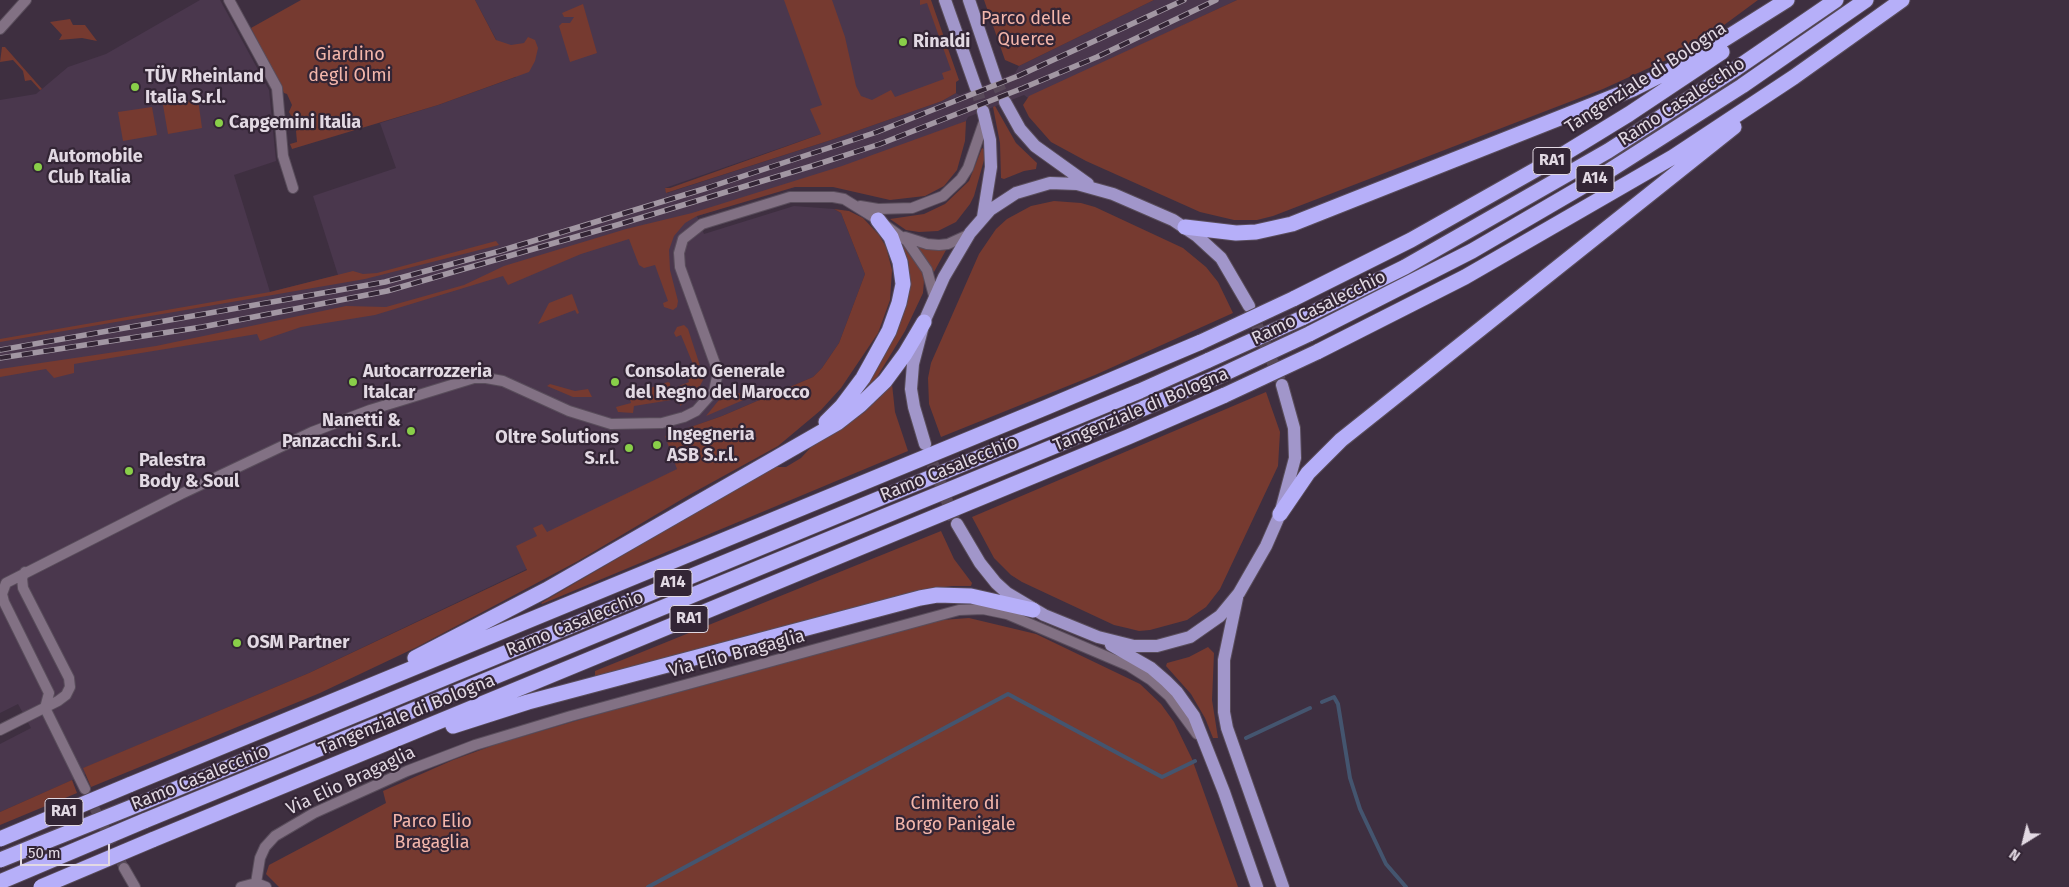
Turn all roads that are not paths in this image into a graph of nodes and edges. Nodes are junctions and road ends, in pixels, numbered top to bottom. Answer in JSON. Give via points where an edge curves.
{"nodes":[{"id":1,"x":26,"y":0,"type":"edge"},
{"id":2,"x":229,"y":0,"type":"edge"},
{"id":3,"x":945,"y":0,"type":"edge"},
{"id":4,"x":969,"y":0,"type":"edge"},
{"id":5,"x":1788,"y":0,"type":"edge"},
{"id":6,"x":1797,"y":0,"type":"edge"},
{"id":7,"x":1836,"y":0,"type":"edge"},
{"id":8,"x":1866,"y":0,"type":"edge"},
{"id":9,"x":1902,"y":0,"type":"edge"},
{"id":10,"x":0,"y":29,"type":"edge"},
{"id":11,"x":1794,"y":78,"type":"junction"},
{"id":12,"x":996,"y":80,"type":"tunnel mouth"},
{"id":13,"x":976,"y":88,"type":"tunnel mouth"},
{"id":14,"x":1005,"y":102,"type":"tunnel mouth"},
{"id":15,"x":984,"y":115,"type":"joint"},
{"id":16,"x":293,"y":188,"type":"dead end"},
{"id":17,"x":1095,"y":188,"type":"junction"},
{"id":18,"x":857,"y":205,"type":"junction"},
{"id":19,"x":983,"y":217,"type":"junction"},
{"id":20,"x":878,"y":220,"type":"junction"},
{"id":21,"x":1185,"y":226,"type":"junction"},
{"id":22,"x":970,"y":233,"type":"junction"},
{"id":23,"x":901,"y":235,"type":"junction"},
{"id":24,"x":934,"y":296,"type":"junction"},
{"id":25,"x":1249,"y":306,"type":"tunnel mouth"},
{"id":26,"x":924,"y":322,"type":"junction"},
{"id":27,"x":1282,"y":385,"type":"tunnel mouth"},
{"id":28,"x":925,"y":444,"type":"tunnel mouth"},
{"id":29,"x":793,"y":448,"type":"junction"},
{"id":30,"x":1280,"y":514,"type":"junction"},
{"id":31,"x":957,"y":524,"type":"tunnel mouth"},
{"id":32,"x":25,"y":572,"type":"junction"},
{"id":33,"x":1239,"y":593,"type":"junction"},
{"id":34,"x":1033,"y":610,"type":"junction"},
{"id":35,"x":1098,"y":637,"type":"junction"},
{"id":36,"x":45,"y":708,"type":"junction"},
{"id":37,"x":282,"y":723,"type":"junction"},
{"id":38,"x":0,"y":730,"type":"edge"},
{"id":39,"x":1218,"y":774,"type":"junction"},
{"id":40,"x":310,"y":775,"type":"junction"},
{"id":41,"x":85,"y":789,"type":"tunnel mouth"},
{"id":42,"x":0,"y":839,"type":"edge"},
{"id":43,"x":0,"y":860,"type":"edge"},
{"id":44,"x":124,"y":868,"type":"tunnel mouth"},
{"id":45,"x":0,"y":882,"type":"edge"},
{"id":46,"x":261,"y":885,"type":"edge"},
{"id":47,"x":41,"y":887,"type":"edge"},
{"id":48,"x":135,"y":887,"type":"edge"},
{"id":49,"x":241,"y":887,"type":"edge"},
{"id":50,"x":1257,"y":887,"type":"edge"},
{"id":51,"x":1283,"y":887,"type":"edge"}],
"edges":[{"from":1,"to":10,"type":"street"},
{"from":2,"to":16,"type":"street","via":[[277,88],[284,156]]},
{"from":3,"to":13,"type":"main road"},
{"from":4,"to":12,"type":"main road"},
{"from":5,"to":21,"type":"highway","via":[[1686,63],[1641,85],[1292,224],[1236,233]]},
{"from":6,"to":37,"type":"highway","name":"Tangenziale di Bologna","number":"RA1","bridge":true,"via":[[1679,82],[1567,152],[1411,240],[1293,299],[1047,408]]},
{"from":7,"to":43,"type":"highway","name":"Ramo Casalecchio","number":"A14","bridge":true,"via":[[1608,151],[1412,262],[1302,318],[1140,391]]},
{"from":8,"to":45,"type":"highway","name":"Ramo Casalecchio","number":"A14","bridge":true,"via":[[1750,81],[1604,174],[1472,251],[1309,334],[1055,446]]},
{"from":9,"to":11,"type":"highway","name":"Tangenziale di Bologna","number":"RA1"},
{"from":11,"to":30,"type":"highway","via":[[1341,440],[1308,473]]},
{"from":11,"to":40,"type":"highway","name":"Tangenziale di Bologna","number":"RA1","bridge":true,"via":[[1673,157],[1465,278],[1317,352],[1110,445]]},
{"from":14,"to":17,"type":"main road","via":[[1020,129],[1035,146]]},
{"from":15,"to":18,"type":"street","via":[[968,168],[943,196],[912,208],[884,209]]},
{"from":15,"to":19,"type":"main road","via":[[990,140],[991,167]]},
{"from":17,"to":19,"type":"main road","via":[[1066,183],[1033,186],[1007,197]]},
{"from":17,"to":21,"type":"main road"},
{"from":18,"to":20,"type":"street"},
{"from":18,"to":32,"type":"street","via":[[834,197],[790,197],[702,224],[683,239],[680,267],[718,378],[706,402],[684,417],[662,422],[611,424],[569,411],[495,379],[466,380],[312,432]]},
{"from":19,"to":22,"type":"main road"},
{"from":20,"to":23,"type":"street"},
{"from":20,"to":29,"type":"highway","via":[[891,237],[900,262],[902,284],[895,318],[871,365],[850,396],[832,416]]},
{"from":21,"to":25,"type":"main road","via":[[1220,258]]},
{"from":22,"to":23,"type":"street","via":[[948,244],[938,245]]},
{"from":22,"to":24,"type":"main road"},
{"from":23,"to":24,"type":"street","via":[[927,270]]},
{"from":24,"to":26,"type":"main road"},
{"from":26,"to":28,"type":"main road","via":[[913,364],[911,389]]},
{"from":26,"to":29,"type":"highway","via":[[900,360],[872,394],[848,415]]},
{"from":27,"to":30,"type":"main road","via":[[1294,428],[1295,449]]},
{"from":29,"to":37,"type":"highway","via":[[452,640]]},
{"from":30,"to":33,"type":"main road"},
{"from":31,"to":34,"type":"main road","via":[[987,573],[1007,593]]},
{"from":32,"to":36,"type":"street","via":[[6,583],[3,598],[48,689],[49,700]]},
{"from":32,"to":36,"type":"street","via":[[23,588],[70,681],[66,695]]},
{"from":33,"to":35,"type":"main road","via":[[1210,625],[1179,642],[1144,647]]},
{"from":33,"to":51,"type":"main road","via":[[1224,660],[1224,712]]},
{"from":34,"to":35,"type":"main road"},
{"from":34,"to":40,"type":"highway","via":[[971,596],[920,598],[528,702]]},
{"from":35,"to":39,"type":"main road","via":[[1150,668],[1177,692],[1202,732]]},
{"from":36,"to":38,"type":"street"},
{"from":36,"to":41,"type":"street"},
{"from":37,"to":42,"type":"highway","name":"Tangenziale di Bologna","number":"RA1","bridge":true},
{"from":39,"to":46,"type":"street","name":"Via Elio Bragaglia","via":[[1193,727],[1169,696],[1151,680],[1128,666],[1007,614],[983,609],[959,610],[571,716],[475,745],[407,771],[314,813],[275,836],[260,858]]},
{"from":39,"to":50,"type":"main road"},
{"from":40,"to":47,"type":"highway","name":"Tangenziale di Bologna","number":"RA1","bridge":true},
{"from":44,"to":48,"type":"street"},
{"from":46,"to":49,"type":"street","name":"Via Elio Bragaglia"}]}
